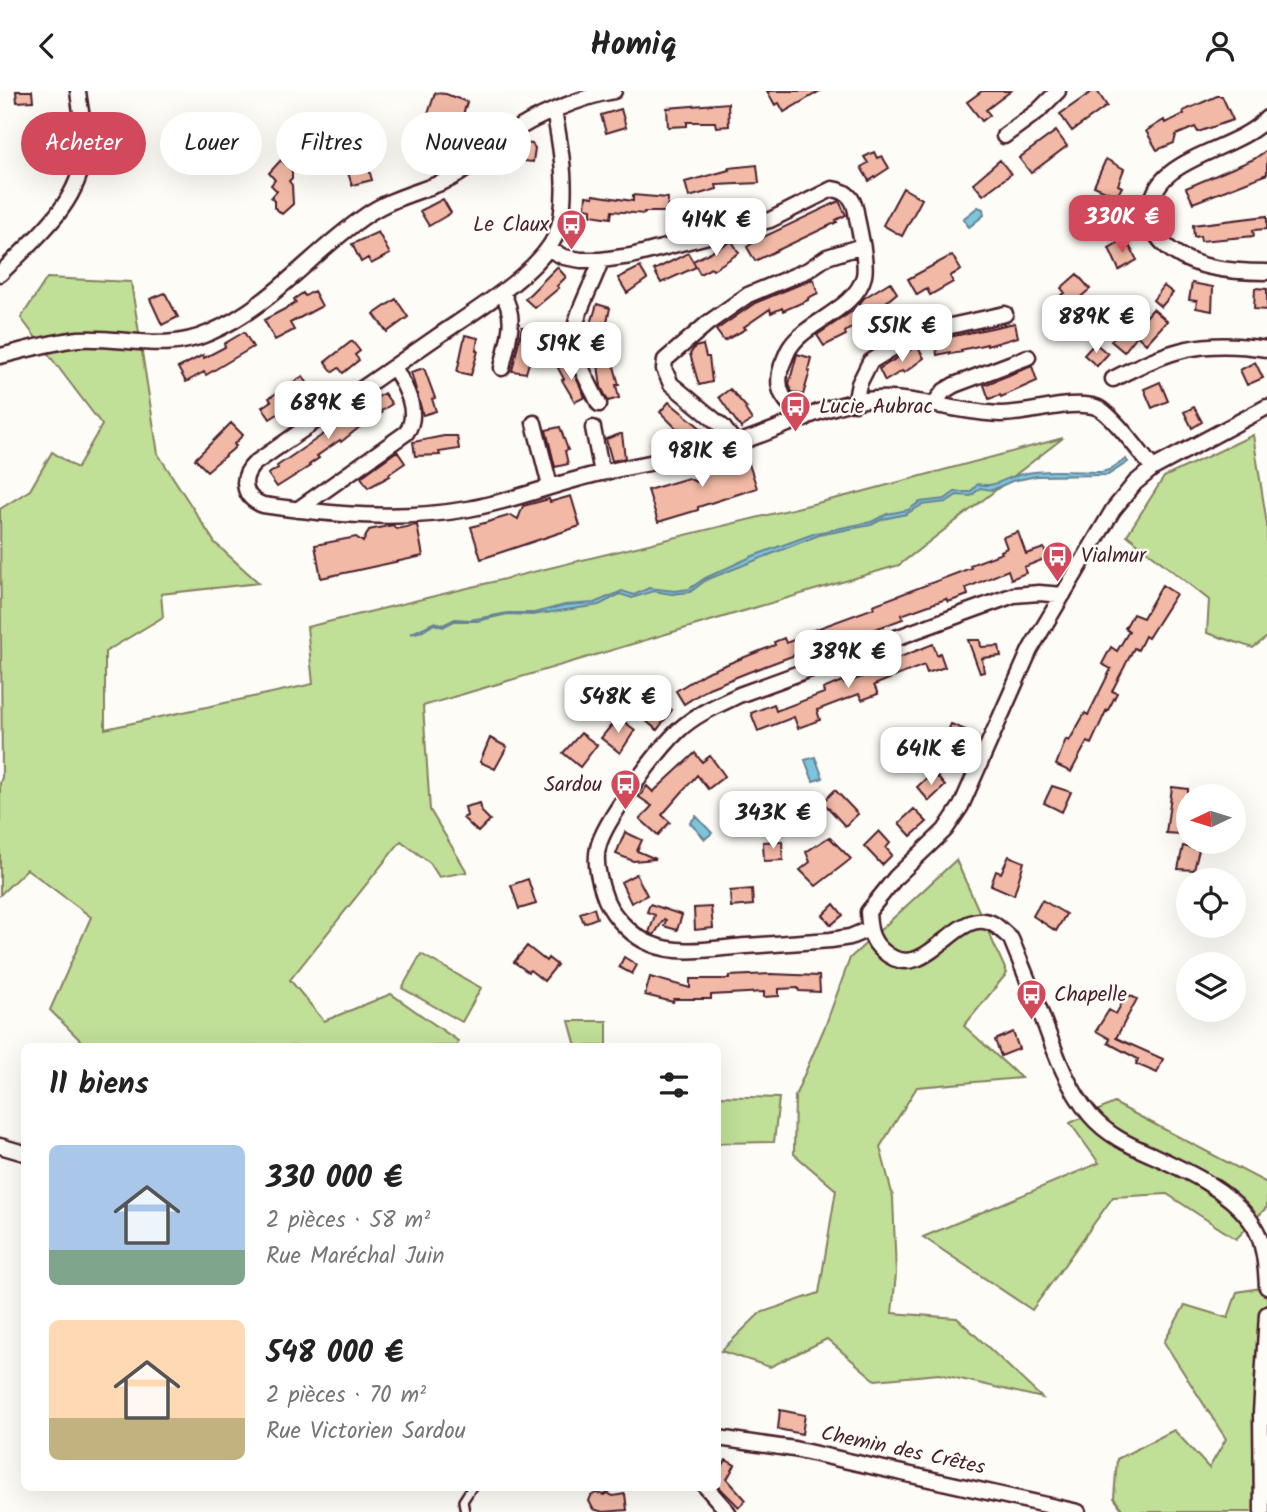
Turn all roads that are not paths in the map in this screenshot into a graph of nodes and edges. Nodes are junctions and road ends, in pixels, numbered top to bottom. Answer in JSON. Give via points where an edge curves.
{"nodes":[{"id":1,"x":78,"y":91,"type":"edge"},
{"id":2,"x":614,"y":91,"type":"edge"},
{"id":3,"x":1058,"y":91,"type":"edge"},
{"id":4,"x":554,"y":111,"type":"junction"},
{"id":5,"x":1267,"y":118,"type":"edge"},
{"id":6,"x":1004,"y":136,"type":"dead end"},
{"id":7,"x":862,"y":246,"type":"junction"},
{"id":8,"x":548,"y":249,"type":"junction"},
{"id":9,"x":601,"y":260,"type":"junction"},
{"id":10,"x":1267,"y":272,"type":"edge"},
{"id":11,"x":0,"y":274,"type":"edge"},
{"id":12,"x":502,"y":292,"type":"junction"},
{"id":13,"x":1004,"y":314,"type":"dead end"},
{"id":14,"x":1267,"y":349,"type":"edge"},
{"id":15,"x":0,"y":356,"type":"edge"},
{"id":16,"x":1028,"y":357,"type":"dead end"},
{"id":17,"x":394,"y":367,"type":"junction"},
{"id":18,"x":502,"y":368,"type":"dead end"},
{"id":19,"x":1113,"y":379,"type":"dead end"},
{"id":20,"x":855,"y":403,"type":"junction"},
{"id":21,"x":599,"y":404,"type":"dead end"},
{"id":22,"x":933,"y":405,"type":"junction"},
{"id":23,"x":1267,"y":407,"type":"edge"},
{"id":24,"x":805,"y":419,"type":"junction"},
{"id":25,"x":534,"y":423,"type":"dead end"},
{"id":26,"x":593,"y":428,"type":"dead end"},
{"id":27,"x":736,"y":444,"type":"junction"},
{"id":28,"x":1153,"y":468,"type":"junction"},
{"id":29,"x":602,"y":473,"type":"junction"},
{"id":30,"x":550,"y":486,"type":"junction"},
{"id":31,"x":297,"y":510,"type":"junction"},
{"id":32,"x":1063,"y":595,"type":"junction"},
{"id":33,"x":869,"y":929,"type":"junction"},
{"id":34,"x":0,"y":1146,"type":"edge"},
{"id":35,"x":21,"y":1152,"type":"edge"},
{"id":36,"x":1267,"y":1287,"type":"edge"},
{"id":37,"x":1267,"y":1314,"type":"edge"},
{"id":38,"x":721,"y":1438,"type":"edge"},
{"id":39,"x":469,"y":1491,"type":"edge"},
{"id":40,"x":710,"y":1491,"type":"edge"},
{"id":41,"x":465,"y":1512,"type":"edge"},
{"id":42,"x":728,"y":1512,"type":"edge"},
{"id":43,"x":1078,"y":1512,"type":"edge"},
{"id":44,"x":1262,"y":1512,"type":"edge"}],
"edges":[{"from":1,"to":11,"type":"street","via":[[85,148],[71,198]]},
{"from":2,"to":4,"type":"street"},
{"from":3,"to":6,"type":"street"},
{"from":4,"to":8,"type":"street","via":[[562,209]]},
{"from":4,"to":15,"type":"street","via":[[509,134],[448,179],[366,215],[258,307],[208,334],[174,343],[78,339]]},
{"from":5,"to":10,"type":"street","via":[[1249,134],[1173,169],[1158,183],[1151,199],[1151,219],[1158,238],[1173,253],[1212,267]]},
{"from":7,"to":9,"type":"street","via":[[852,198],[843,190],[832,189],[744,228]]},
{"from":7,"to":24,"type":"street","via":[[864,276],[857,290],[792,343],[780,372],[780,394]]},
{"from":7,"to":27,"type":"street","via":[[827,257],[748,295],[665,360],[671,384],[723,427]]},
{"from":8,"to":9,"type":"street","via":[[564,257]]},
{"from":8,"to":12,"type":"street"},
{"from":9,"to":21,"type":"street","via":[[573,336]]},
{"from":12,"to":17,"type":"street"},
{"from":12,"to":18,"type":"street","via":[[512,319]]},
{"from":13,"to":20,"type":"street","via":[[906,340],[870,362]]},
{"from":14,"to":19,"type":"street","via":[[1220,345],[1174,351]]},
{"from":16,"to":22,"type":"street","via":[[954,385]]},
{"from":17,"to":31,"type":"street","via":[[411,405],[412,426]]},
{"from":17,"to":31,"type":"street","via":[[248,469],[245,486],[253,502]]},
{"from":20,"to":22,"type":"street","via":[[875,399]]},
{"from":20,"to":24,"type":"street"},
{"from":22,"to":28,"type":"street","via":[[992,414],[1097,407]]},
{"from":23,"to":28,"type":"street"},
{"from":24,"to":27,"type":"street"},
{"from":25,"to":30,"type":"street"},
{"from":26,"to":29,"type":"street"},
{"from":27,"to":29,"type":"street"},
{"from":28,"to":32,"type":"street","via":[[1113,510]]},
{"from":29,"to":30,"type":"street"},
{"from":30,"to":31,"type":"street","via":[[469,509],[428,514]]},
{"from":32,"to":33,"type":"street","via":[[1030,650],[961,806],[945,830],[879,896],[868,912]]},
{"from":32,"to":33,"type":"street","via":[[1014,595],[715,706],[679,730],[617,809],[598,848],[597,867],[608,905],[633,933],[660,948],[831,940]]},
{"from":33,"to":36,"type":"street","via":[[875,944],[891,958],[910,961],[965,926],[983,921],[997,926],[1011,939],[1057,1058],[1089,1113],[1124,1142],[1223,1193],[1251,1221],[1265,1257]]},
{"from":34,"to":35,"type":"street"},
{"from":37,"to":44,"type":"street"},
{"from":38,"to":43,"type":"street","name":"Chemin des Crêtes","via":[[794,1449]]},
{"from":39,"to":41,"type":"lane","via":[[463,1501]]},
{"from":40,"to":42,"type":"street"}]}
